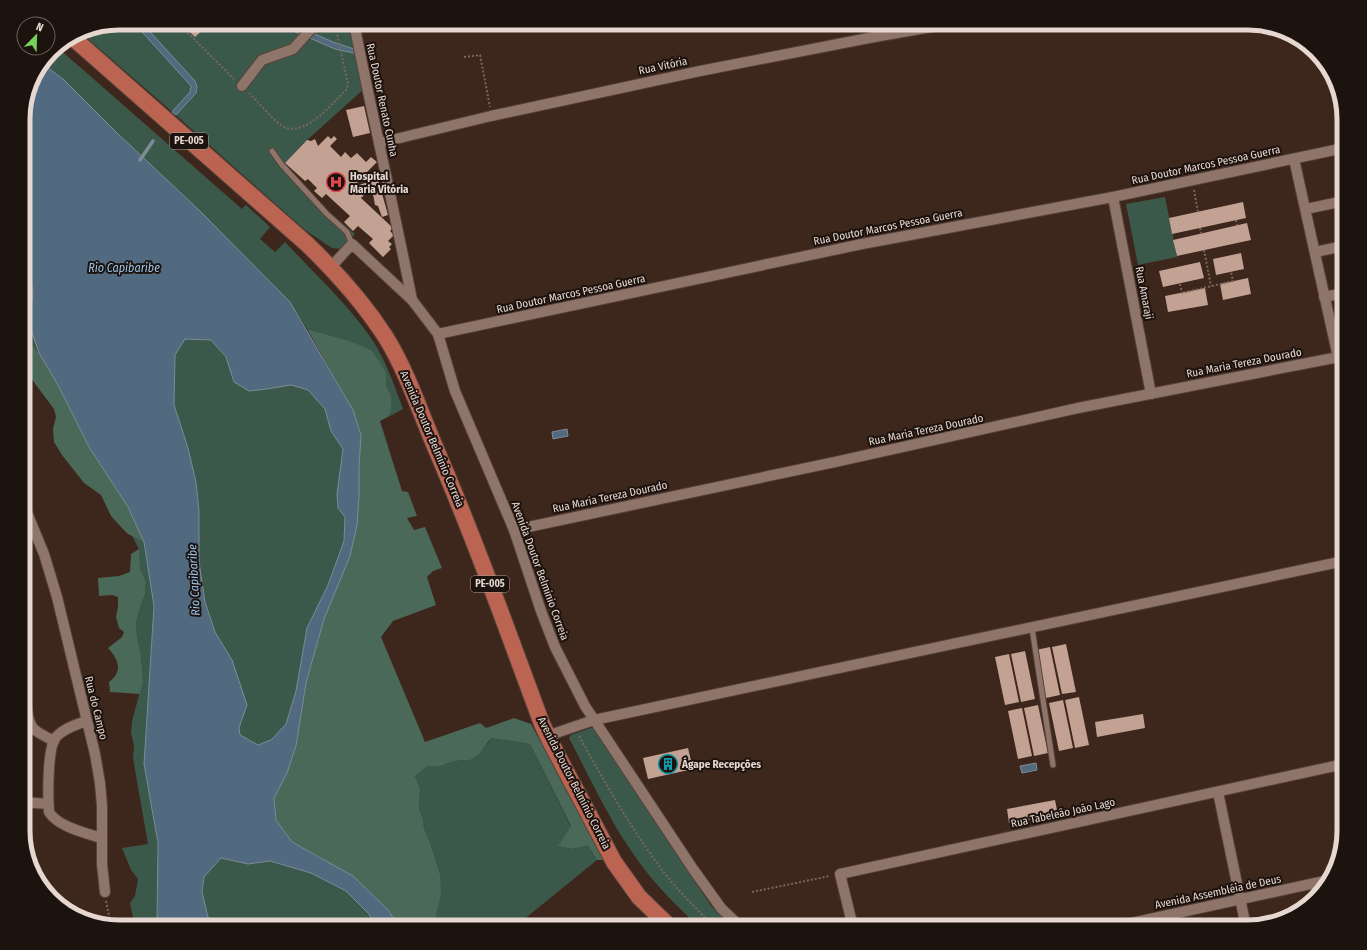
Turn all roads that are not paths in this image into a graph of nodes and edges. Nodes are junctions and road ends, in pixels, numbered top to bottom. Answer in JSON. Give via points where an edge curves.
{"nodes":[{"id":1,"x":310,"y":30,"type":"edge"},
{"id":2,"x":355,"y":30,"type":"edge"},
{"id":3,"x":914,"y":30,"type":"edge"},
{"id":4,"x":76,"y":41,"type":"edge"},
{"id":5,"x":242,"y":86,"type":"road end"},
{"id":6,"x":379,"y":143,"type":"junction"},
{"id":7,"x":1337,"y":150,"type":"edge"},
{"id":8,"x":272,"y":151,"type":"dead end"},
{"id":9,"x":1294,"y":159,"type":"junction"},
{"id":10,"x":1113,"y":197,"type":"junction"},
{"id":11,"x":1337,"y":202,"type":"edge"},
{"id":12,"x":1306,"y":209,"type":"junction"},
{"id":13,"x":352,"y":244,"type":"junction"},
{"id":14,"x":1337,"y":247,"type":"edge"},
{"id":15,"x":1315,"y":252,"type":"junction"},
{"id":16,"x":331,"y":267,"type":"junction"},
{"id":17,"x":1337,"y":295,"type":"edge"},
{"id":18,"x":1324,"y":298,"type":"junction"},
{"id":19,"x":412,"y":300,"type":"junction"},
{"id":20,"x":438,"y":334,"type":"junction"},
{"id":21,"x":1337,"y":343,"type":"edge"},
{"id":22,"x":1337,"y":358,"type":"edge"},
{"id":23,"x":1151,"y":394,"type":"junction"},
{"id":24,"x":30,"y":520,"type":"edge"},
{"id":25,"x":514,"y":530,"type":"junction"},
{"id":26,"x":1337,"y":563,"type":"edge"},
{"id":27,"x":1032,"y":628,"type":"junction"},
{"id":28,"x":594,"y":720,"type":"junction"},
{"id":29,"x":86,"y":721,"type":"junction"},
{"id":30,"x":30,"y":724,"type":"edge"},
{"id":31,"x":548,"y":736,"type":"junction"},
{"id":32,"x":54,"y":741,"type":"junction"},
{"id":33,"x":1053,"y":765,"type":"dead end"},
{"id":34,"x":1337,"y":766,"type":"edge"},
{"id":35,"x":1218,"y":792,"type":"junction"},
{"id":36,"x":30,"y":803,"type":"edge"},
{"id":37,"x":48,"y":804,"type":"junction"},
{"id":38,"x":101,"y":838,"type":"junction"},
{"id":39,"x":1321,"y":882,"type":"edge"},
{"id":40,"x":105,"y":892,"type":"road end"},
{"id":41,"x":1240,"y":900,"type":"junction"},
{"id":42,"x":663,"y":920,"type":"edge"},
{"id":43,"x":734,"y":920,"type":"edge"},
{"id":44,"x":851,"y":920,"type":"edge"},
{"id":45,"x":1146,"y":920,"type":"edge"},
{"id":46,"x":1244,"y":920,"type":"edge"}],
"edges":[{"from":1,"to":5,"type":"street","via":[[293,49],[262,60]]},
{"from":2,"to":6,"type":"street","name":"Rua Doutor Renato Cunha"},
{"from":3,"to":6,"type":"street","name":"Rua Vitória","via":[[700,71]]},
{"from":4,"to":16,"type":"main road","name":"Avenida Doutor Belmínio Correia","number":"PE-005"},
{"from":6,"to":19,"type":"street","name":"Rua Doutor Renato Cunha"},
{"from":7,"to":9,"type":"street","name":"Rua Doutor Marcos Pessoa Guerra"},
{"from":8,"to":13,"type":"lane","via":[[327,214],[347,232]]},
{"from":9,"to":10,"type":"street","name":"Rua Doutor Marcos Pessoa Guerra"},
{"from":9,"to":12,"type":"street"},
{"from":10,"to":20,"type":"street","name":"Rua Doutor Marcos Pessoa Guerra","via":[[862,244]]},
{"from":10,"to":23,"type":"street","name":"Rua Amaraji"},
{"from":11,"to":12,"type":"street"},
{"from":12,"to":15,"type":"street"},
{"from":13,"to":16,"type":"street"},
{"from":13,"to":19,"type":"street","name":"Avenida Doutor Belminio Correia"},
{"from":14,"to":15,"type":"street"},
{"from":15,"to":18,"type":"street"},
{"from":16,"to":31,"type":"main road","name":"Avenida Doutor Belmínio Correia","number":"PE-005","via":[[363,304],[403,370],[466,519]]},
{"from":17,"to":18,"type":"street"},
{"from":18,"to":21,"type":"street"},
{"from":19,"to":20,"type":"street","name":"Avenida Doutor Belminio Correia"},
{"from":20,"to":25,"type":"street","name":"Avenida Doutor Belminio Correia","via":[[456,391]]},
{"from":22,"to":23,"type":"street","name":"Rua Maria Tereza Dourado"},
{"from":23,"to":25,"type":"street","name":"Rua Maria Tereza Dourado"},
{"from":24,"to":29,"type":"street","name":"Rua do Campo","via":[[55,590]]},
{"from":25,"to":28,"type":"street","name":"Avenida Doutor Belminio Correia","via":[[555,647],[584,706]]},
{"from":26,"to":27,"type":"street"},
{"from":27,"to":28,"type":"street"},
{"from":27,"to":33,"type":"lane"},
{"from":28,"to":31,"type":"street"},
{"from":28,"to":43,"type":"street","name":"Avenida Doutor Belminio Correia","via":[[693,868]]},
{"from":29,"to":32,"type":"street","via":[[68,728]]},
{"from":29,"to":38,"type":"street","name":"Rua do Campo","via":[[100,783]]},
{"from":30,"to":32,"type":"street","via":[[34,730]]},
{"from":31,"to":42,"type":"main road","name":"Avenida Doutor Belmínio Correia","number":"PE-005","via":[[614,862],[639,897]]},
{"from":32,"to":37,"type":"street"},
{"from":34,"to":35,"type":"street","name":"Rua Tabeleão João Lago"},
{"from":35,"to":41,"type":"street"},
{"from":35,"to":44,"type":"street","name":"Rua Tabeleão João Lago","via":[[840,874]]},
{"from":36,"to":37,"type":"street"},
{"from":37,"to":38,"type":"street","via":[[52,817],[59,822]]},
{"from":38,"to":40,"type":"street","name":"Rua do Campo"},
{"from":39,"to":41,"type":"street","name":"Avenida Assembléia de Deus"},
{"from":41,"to":45,"type":"street","name":"Avenida Assembléia de Deus"},
{"from":41,"to":46,"type":"street"}]}
